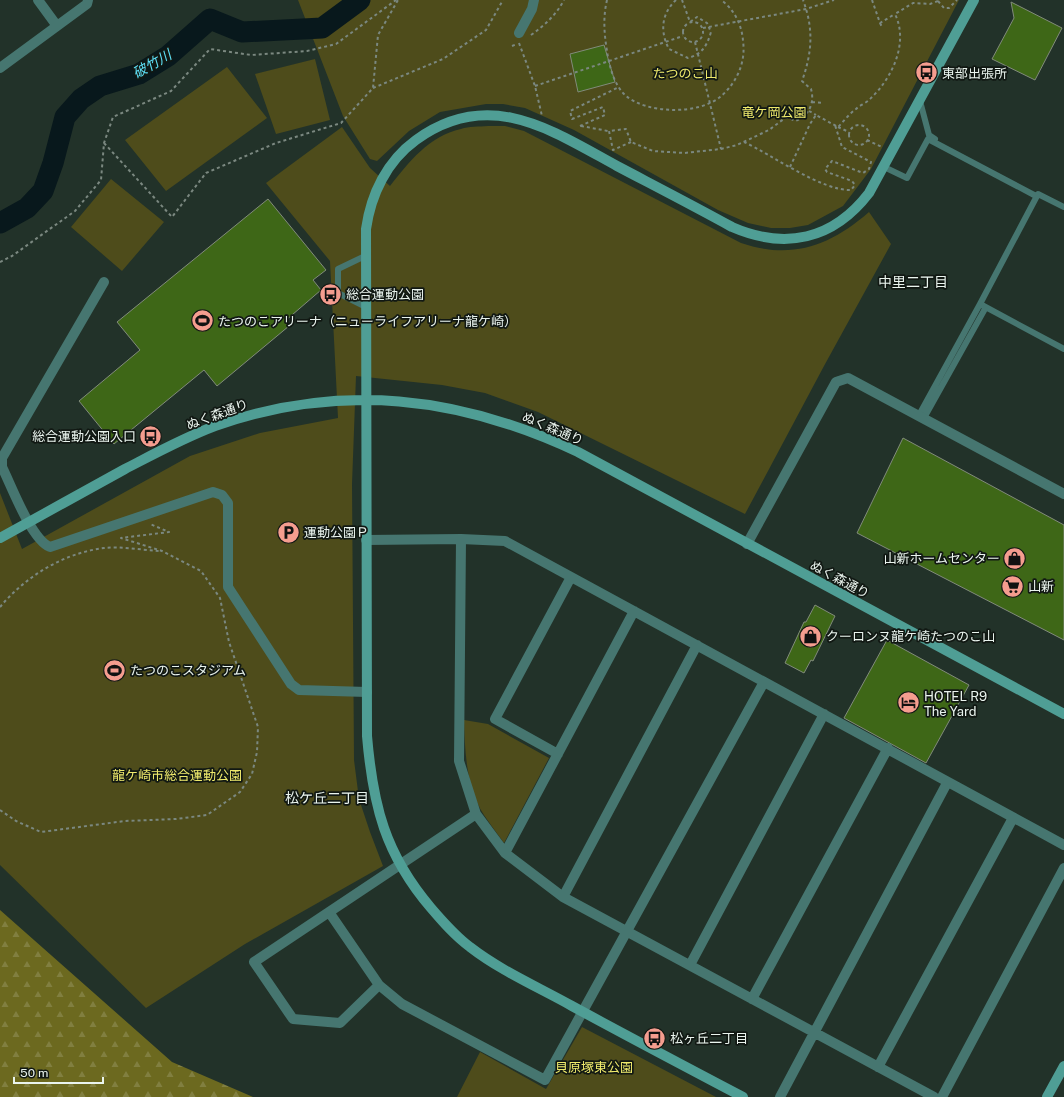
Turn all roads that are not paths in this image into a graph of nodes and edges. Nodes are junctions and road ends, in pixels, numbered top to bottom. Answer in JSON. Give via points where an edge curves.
{"nodes":[{"id":1,"x":38,"y":0,"type":"edge"},
{"id":2,"x":88,"y":0,"type":"edge"},
{"id":3,"x":534,"y":0,"type":"edge"},
{"id":4,"x":974,"y":0,"type":"edge"},
{"id":5,"x":57,"y":26,"type":"junction"},
{"id":6,"x":522,"y":39,"type":"road end"},
{"id":7,"x":0,"y":66,"type":"edge"},
{"id":8,"x":920,"y":101,"type":"junction"},
{"id":9,"x":884,"y":167,"type":"junction"},
{"id":10,"x":1037,"y":195,"type":"junction"},
{"id":11,"x":1064,"y":207,"type":"edge"},
{"id":12,"x":365,"y":256,"type":"junction"},
{"id":13,"x":104,"y":282,"type":"dead end"},
{"id":14,"x":980,"y":304,"type":"junction"},
{"id":15,"x":366,"y":307,"type":"junction"},
{"id":16,"x":986,"y":307,"type":"junction"},
{"id":17,"x":1064,"y":349,"type":"edge"},
{"id":18,"x":365,"y":400,"type":"junction"},
{"id":19,"x":921,"y":417,"type":"junction"},
{"id":20,"x":1064,"y":494,"type":"edge"},
{"id":21,"x":28,"y":523,"type":"junction"},
{"id":22,"x":0,"y":538,"type":"edge"},
{"id":23,"x":460,"y":539,"type":"junction"},
{"id":24,"x":366,"y":540,"type":"junction"},
{"id":25,"x":746,"y":544,"type":"junction"},
{"id":26,"x":571,"y":577,"type":"junction"},
{"id":27,"x":634,"y":611,"type":"junction"},
{"id":28,"x":697,"y":645,"type":"junction"},
{"id":29,"x":764,"y":682,"type":"junction"},
{"id":30,"x":367,"y":692,"type":"junction"},
{"id":31,"x":824,"y":714,"type":"junction"},
{"id":32,"x":1064,"y":714,"type":"edge"},
{"id":33,"x":888,"y":748,"type":"junction"},
{"id":34,"x":558,"y":754,"type":"junction"},
{"id":35,"x":947,"y":783,"type":"junction"},
{"id":36,"x":476,"y":814,"type":"junction"},
{"id":37,"x":1013,"y":818,"type":"junction"},
{"id":38,"x":1064,"y":845,"type":"edge"},
{"id":39,"x":505,"y":853,"type":"junction"},
{"id":40,"x":400,"y":865,"type":"junction"},
{"id":41,"x":1064,"y":868,"type":"edge"},
{"id":42,"x":563,"y":897,"type":"junction"},
{"id":43,"x":329,"y":912,"type":"junction"},
{"id":44,"x":626,"y":931,"type":"junction"},
{"id":45,"x":690,"y":965,"type":"junction"},
{"id":46,"x":379,"y":985,"type":"junction"},
{"id":47,"x":752,"y":998,"type":"junction"},
{"id":48,"x":583,"y":1012,"type":"junction"},
{"id":49,"x":814,"y":1033,"type":"junction"},
{"id":50,"x":1064,"y":1066,"type":"edge"},
{"id":51,"x":878,"y":1067,"type":"junction"},
{"id":52,"x":743,"y":1097,"type":"edge"},
{"id":53,"x":780,"y":1097,"type":"edge"},
{"id":54,"x":934,"y":1097,"type":"edge"},
{"id":55,"x":942,"y":1097,"type":"edge"},
{"id":56,"x":1047,"y":1097,"type":"edge"}],
"edges":[{"from":1,"to":5,"type":"street"},
{"from":2,"to":5,"type":"street","via":[[87,4]]},
{"from":3,"to":6,"type":"street"},
{"from":4,"to":8,"type":"street"},
{"from":5,"to":7,"type":"street"},
{"from":8,"to":9,"type":"street"},
{"from":8,"to":10,"type":"lane","via":[[929,135]]},
{"from":9,"to":10,"type":"lane","via":[[907,178],[928,138]]},
{"from":9,"to":12,"type":"street","via":[[858,208],[833,227],[809,236],[764,238],[732,227],[544,126],[510,116],[470,117],[440,126],[414,141],[384,174],[368,212]]},
{"from":10,"to":11,"type":"lane"},
{"from":10,"to":14,"type":"lane"},
{"from":12,"to":15,"type":"street"},
{"from":12,"to":15,"type":"lane","via":[[338,269],[338,293]]},
{"from":13,"to":21,"type":"street","via":[[2,458],[2,467]]},
{"from":14,"to":16,"type":"lane"},
{"from":14,"to":19,"type":"lane"},
{"from":15,"to":18,"type":"street"},
{"from":16,"to":17,"type":"lane"},
{"from":16,"to":19,"type":"lane"},
{"from":18,"to":21,"type":"street","name":"ぬく森通り","via":[[328,401],[279,407],[213,427],[167,447]]},
{"from":18,"to":24,"type":"street"},
{"from":18,"to":25,"type":"street","name":"ぬく森通り","via":[[458,409],[519,426],[578,452]]},
{"from":19,"to":20,"type":"street"},
{"from":19,"to":25,"type":"street","via":[[848,378],[836,382]]},
{"from":21,"to":22,"type":"street","name":"ぬく森通り"},
{"from":21,"to":30,"type":"street","via":[[42,544],[50,547],[213,492],[222,495],[228,503],[228,587],[291,684],[299,690]]},
{"from":23,"to":24,"type":"street"},
{"from":23,"to":26,"type":"street","via":[[505,541]]},
{"from":23,"to":36,"type":"street","via":[[459,761]]},
{"from":24,"to":30,"type":"street"},
{"from":25,"to":32,"type":"street","name":"ぬく森通り"},
{"from":26,"to":27,"type":"street"},
{"from":26,"to":34,"type":"street","via":[[496,719]]},
{"from":27,"to":28,"type":"street"},
{"from":27,"to":34,"type":"street"},
{"from":28,"to":29,"type":"street"},
{"from":28,"to":42,"type":"street"},
{"from":29,"to":31,"type":"street"},
{"from":29,"to":44,"type":"street"},
{"from":30,"to":40,"type":"street","via":[[367,736],[373,789],[388,841]]},
{"from":31,"to":33,"type":"street"},
{"from":31,"to":45,"type":"street"},
{"from":33,"to":35,"type":"street"},
{"from":33,"to":47,"type":"street"},
{"from":34,"to":39,"type":"street"},
{"from":35,"to":37,"type":"street"},
{"from":35,"to":49,"type":"street"},
{"from":36,"to":39,"type":"street"},
{"from":36,"to":40,"type":"street"},
{"from":37,"to":38,"type":"street"},
{"from":37,"to":51,"type":"street"},
{"from":39,"to":42,"type":"street"},
{"from":40,"to":43,"type":"street"},
{"from":40,"to":48,"type":"street","via":[[428,905],[469,947],[507,971]]},
{"from":41,"to":55,"type":"street"},
{"from":42,"to":44,"type":"street"},
{"from":43,"to":46,"type":"street"},
{"from":43,"to":46,"type":"street","via":[[254,962],[258,968],[293,1019],[340,1023]]},
{"from":44,"to":45,"type":"street"},
{"from":44,"to":48,"type":"street"},
{"from":45,"to":47,"type":"street"},
{"from":46,"to":48,"type":"street","via":[[402,1004],[545,1080]]},
{"from":47,"to":49,"type":"street"},
{"from":48,"to":52,"type":"street"},
{"from":49,"to":51,"type":"street"},
{"from":49,"to":53,"type":"street"},
{"from":50,"to":56,"type":"street"},
{"from":51,"to":54,"type":"street"}]}
